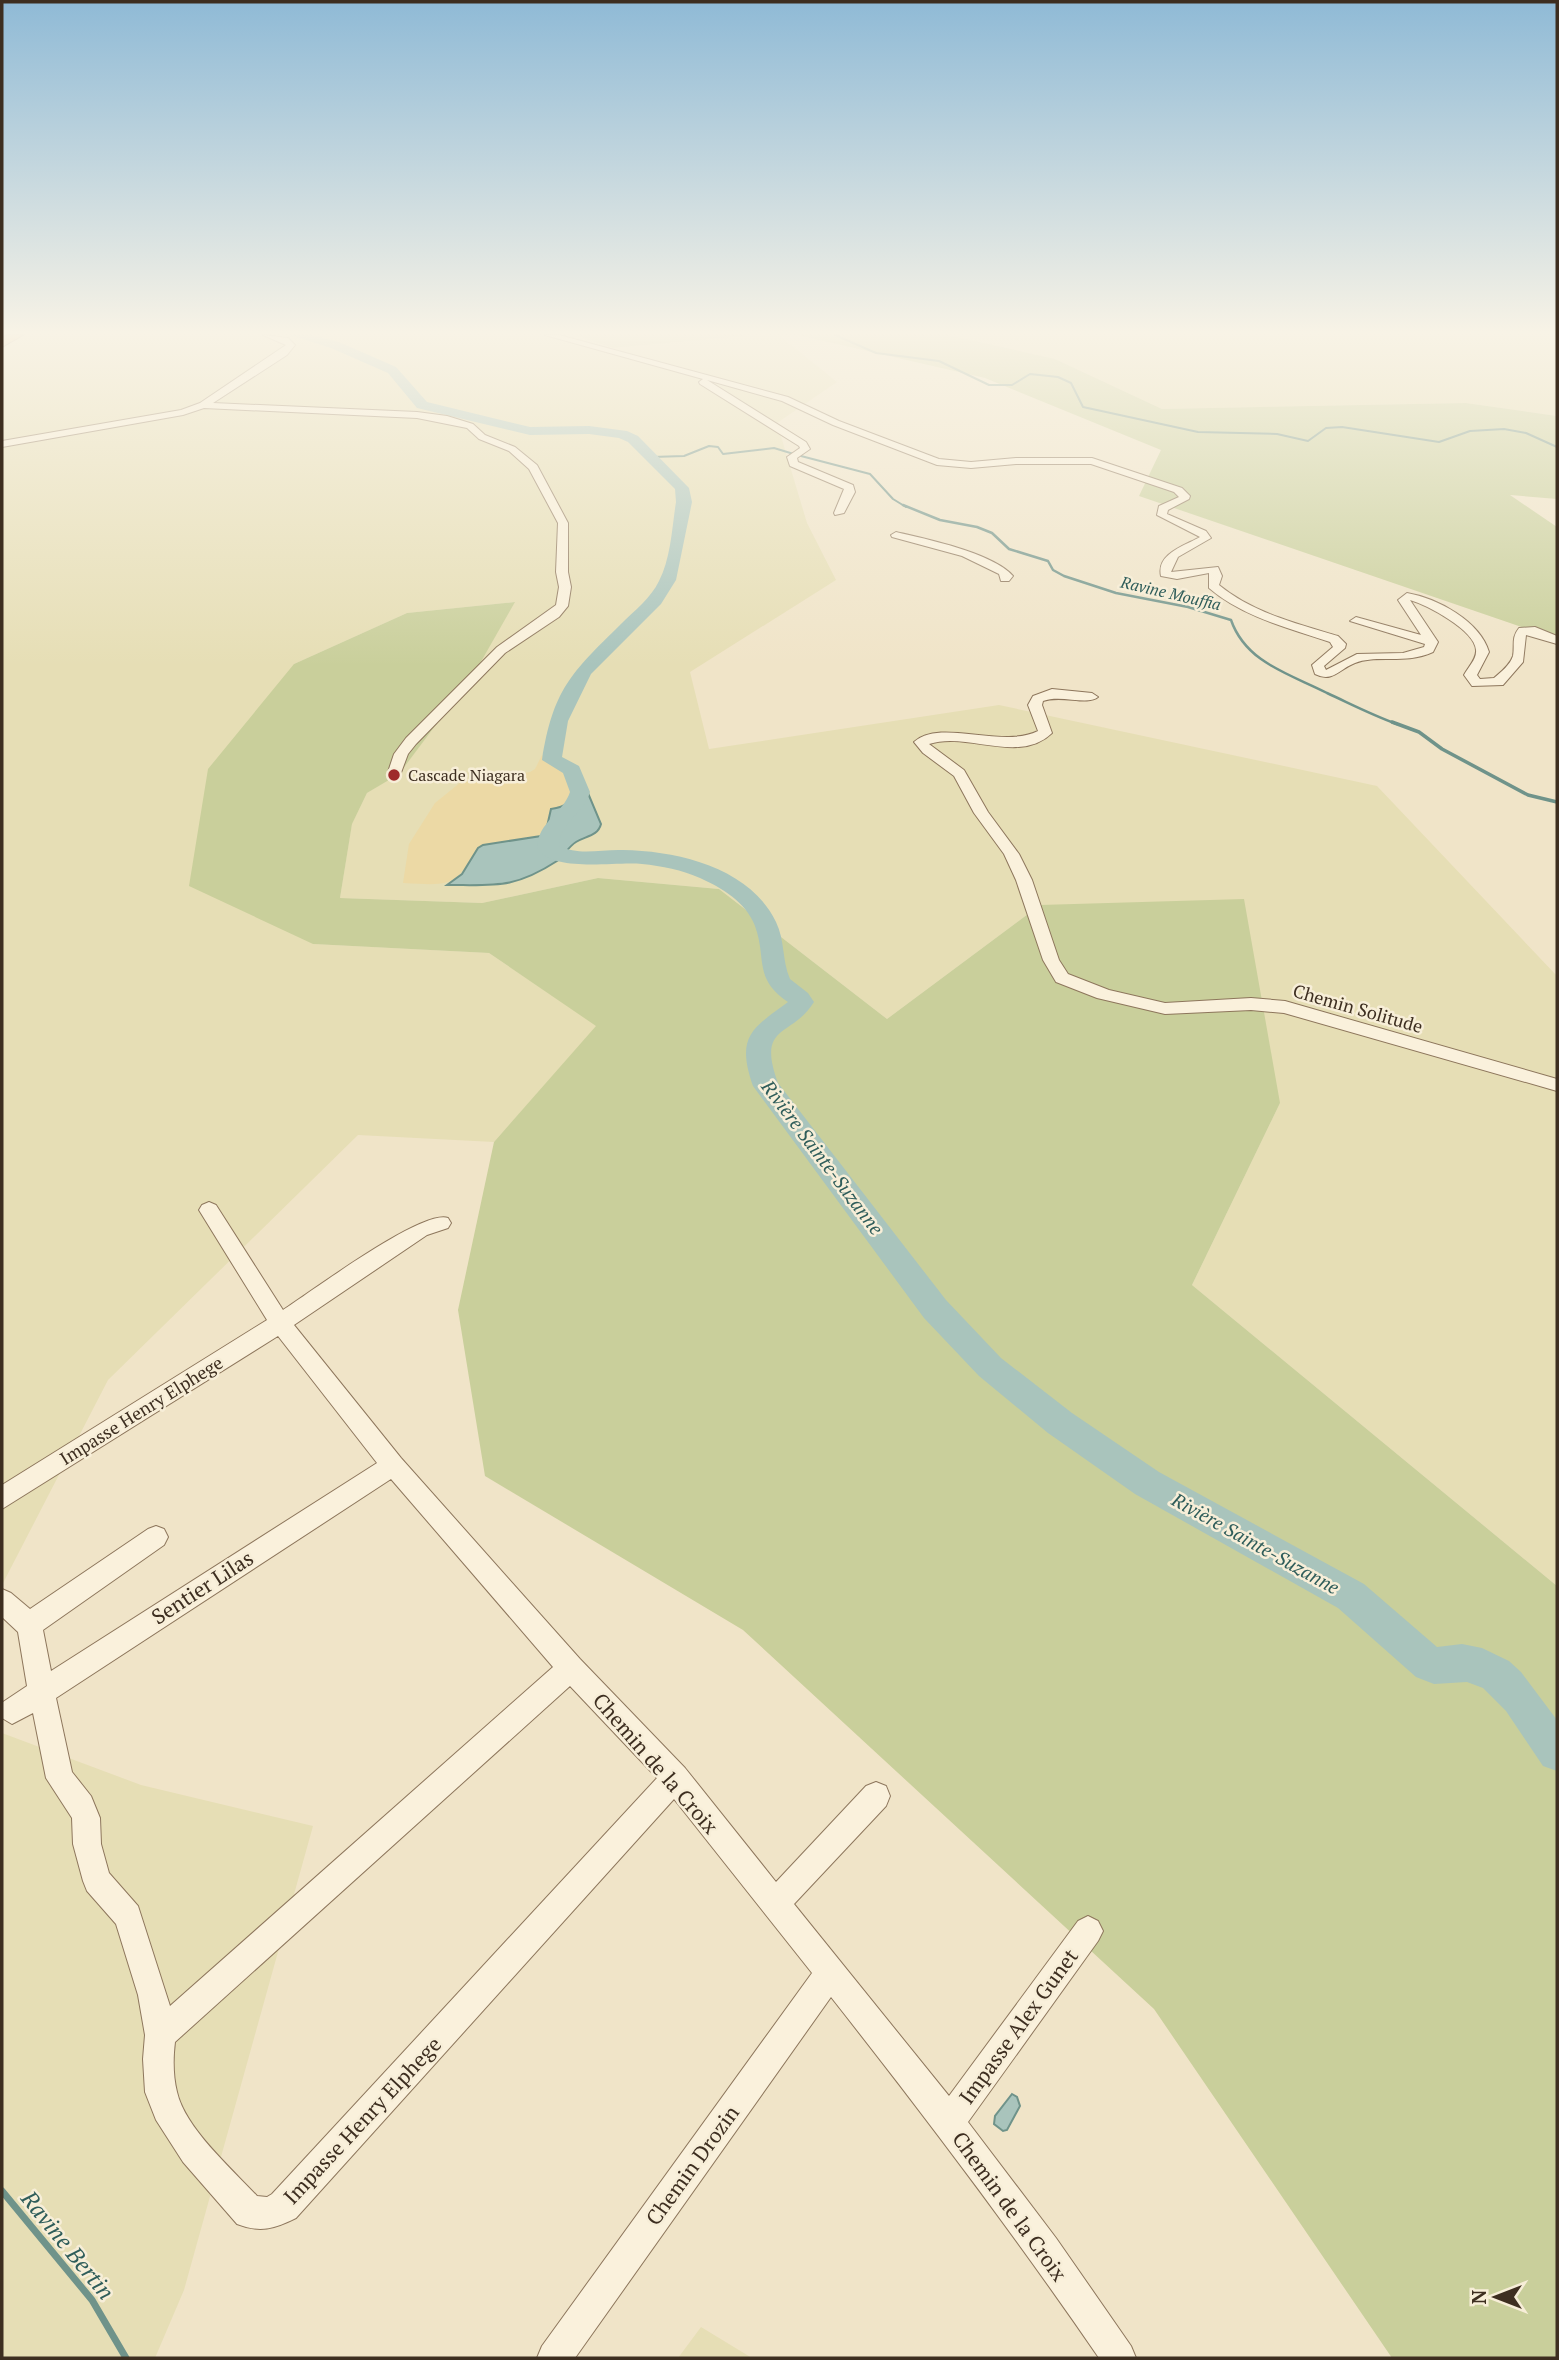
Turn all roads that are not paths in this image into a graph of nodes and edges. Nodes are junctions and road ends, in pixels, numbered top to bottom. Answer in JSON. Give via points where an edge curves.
{"nodes":[{"id":1,"x":499,"y":445,"type":"edge"},
{"id":2,"x":803,"y":445,"type":"edge"},
{"id":3,"x":895,"y":445,"type":"edge"},
{"id":4,"x":839,"y":513,"type":"dead end"},
{"id":5,"x":897,"y":535,"type":"dead end"},
{"id":6,"x":1005,"y":579,"type":"dead end"},
{"id":7,"x":1354,"y":606,"type":"dead end"},
{"id":8,"x":1356,"y":621,"type":"junction"},
{"id":9,"x":1557,"y":640,"type":"edge"},
{"id":10,"x":1338,"y":641,"type":"junction"},
{"id":11,"x":1432,"y":642,"type":"junction"},
{"id":12,"x":1091,"y":697,"type":"dead end"},
{"id":13,"x":394,"y":775,"type":"dead end"},
{"id":14,"x":1557,"y":1085,"type":"edge"},
{"id":15,"x":209,"y":1210,"type":"dead end"},
{"id":16,"x":441,"y":1223,"type":"dead end"},
{"id":17,"x":280,"y":1323,"type":"junction"},
{"id":18,"x":393,"y":1465,"type":"junction"},
{"id":19,"x":2,"y":1498,"type":"edge"},
{"id":20,"x":156,"y":1537,"type":"dead end"},
{"id":21,"x":2,"y":1601,"type":"edge"},
{"id":22,"x":29,"y":1625,"type":"junction"},
{"id":23,"x":571,"y":1668,"type":"junction"},
{"id":24,"x":41,"y":1691,"type":"junction"},
{"id":25,"x":12,"y":1711,"type":"dead end"},
{"id":26,"x":675,"y":1778,"type":"junction"},
{"id":27,"x":876,"y":1796,"type":"dead end"},
{"id":28,"x":774,"y":1905,"type":"junction"},
{"id":29,"x":1088,"y":1931,"type":"dead end"},
{"id":30,"x":831,"y":1972,"type":"junction"},
{"id":31,"x":160,"y":2035,"type":"junction"},
{"id":32,"x":949,"y":2122,"type":"junction"},
{"id":33,"x":554,"y":2358,"type":"edge"},
{"id":34,"x":1119,"y":2358,"type":"edge"}],
"edges":[{"from":1,"to":13,"type":"street","via":[[533,467],[560,517],[562,606],[501,650],[411,741]]},
{"from":2,"to":4,"type":"street","via":[[805,449],[792,457],[794,464],[849,487]]},
{"from":3,"to":10,"type":"street","via":[[943,463],[1092,461],[1178,491],[1184,499],[1163,508],[1162,515],[1206,538],[1181,550],[1166,566],[1166,575],[1214,569],[1213,584],[1227,596]]},
{"from":5,"to":6,"type":"street","via":[[966,554],[1003,572]]},
{"from":7,"to":8,"type":"street"},
{"from":8,"to":10,"type":"street","via":[[1353,636]]},
{"from":8,"to":11,"type":"street"},
{"from":9,"to":11,"type":"street","via":[[1522,631],[1517,663],[1498,682],[1477,683],[1469,675],[1483,654],[1476,636],[1420,598],[1405,597]]},
{"from":10,"to":11,"type":"street","via":[[1339,648],[1318,665],[1321,673],[1332,674],[1351,660],[1424,652]]},
{"from":12,"to":14,"type":"street","name":"Chemin Solitude","via":[[1052,693],[1038,699],[1035,705],[1045,733],[1039,737],[997,743],[937,738],[921,742],[953,766],[1016,860],[1062,978],[1165,1009],[1273,1004]]},
{"from":15,"to":17,"type":"street","name":"Chemin de la Croix"},
{"from":16,"to":17,"type":"street","name":"Impasse Henry Elphege","via":[[420,1230]]},
{"from":17,"to":18,"type":"street","name":"Chemin de la Croix"},
{"from":17,"to":19,"type":"street","name":"Impasse Henry Elphege"},
{"from":18,"to":23,"type":"street","name":"Chemin de la Croix"},
{"from":18,"to":24,"type":"street","name":"Sentier Lilas"},
{"from":20,"to":22,"type":"street"},
{"from":21,"to":22,"type":"street"},
{"from":22,"to":24,"type":"street","name":"Impasse Henry Elphege"},
{"from":23,"to":26,"type":"street","name":"Chemin de la Croix"},
{"from":23,"to":31,"type":"street"},
{"from":24,"to":25,"type":"street","name":"Sentier Lilas"},
{"from":24,"to":31,"type":"street","name":"Impasse Henry Elphege","via":[[60,1778],[86,1818],[86,1844],[97,1881],[128,1916],[153,1995]]},
{"from":26,"to":28,"type":"street","name":"Chemin de la Croix"},
{"from":26,"to":31,"type":"street","name":"Impasse Henry Elphege","via":[[284,2206],[269,2214],[249,2212],[172,2120],[161,2092]]},
{"from":27,"to":28,"type":"street"},
{"from":28,"to":30,"type":"street","name":"Chemin de la Croix"},
{"from":29,"to":32,"type":"street","name":"Impasse Alex Gunet"},
{"from":30,"to":32,"type":"street","name":"Chemin de la Croix"},
{"from":30,"to":33,"type":"street","name":"Chemin Drozin"},
{"from":32,"to":34,"type":"street","name":"Chemin de la Croix"}]}
